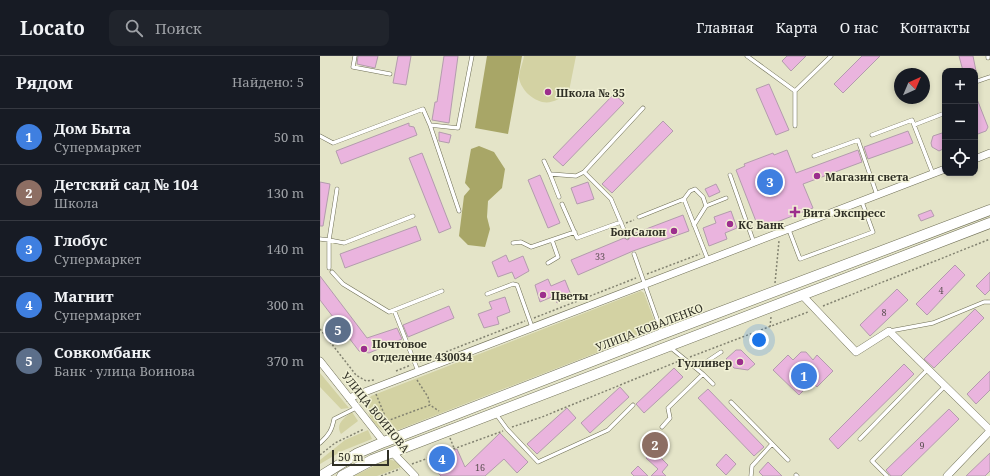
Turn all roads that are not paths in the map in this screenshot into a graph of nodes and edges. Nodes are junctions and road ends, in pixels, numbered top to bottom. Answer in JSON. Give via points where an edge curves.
{"nodes":[{"id":1,"x":355,"y":56,"type":"edge"},
{"id":2,"x":472,"y":56,"type":"edge"},
{"id":3,"x":747,"y":56,"type":"edge"},
{"id":4,"x":831,"y":56,"type":"edge"},
{"id":5,"x":390,"y":74,"type":"dead end"},
{"id":6,"x":990,"y":77,"type":"edge"},
{"id":7,"x":978,"y":81,"type":"edge"},
{"id":8,"x":795,"y":91,"type":"junction"},
{"id":9,"x":643,"y":108,"type":"dead end"},
{"id":10,"x":942,"y":114,"type":"edge"},
{"id":11,"x":430,"y":125,"type":"junction"},
{"id":12,"x":914,"y":125,"type":"junction"},
{"id":13,"x":795,"y":126,"type":"dead end"},
{"id":14,"x":872,"y":135,"type":"dead end"},
{"id":15,"x":320,"y":136,"type":"edge"},
{"id":16,"x":990,"y":153,"type":"edge"},
{"id":17,"x":814,"y":156,"type":"dead end"},
{"id":18,"x":978,"y":158,"type":"edge"},
{"id":19,"x":544,"y":161,"type":"dead end"},
{"id":20,"x":942,"y":170,"type":"edge"},
{"id":21,"x":584,"y":172,"type":"junction"},
{"id":22,"x":550,"y":174,"type":"junction"},
{"id":23,"x":933,"y":174,"type":"junction"},
{"id":24,"x":730,"y":175,"type":"dead end"},
{"id":25,"x":337,"y":189,"type":"dead end"},
{"id":26,"x":878,"y":196,"type":"junction"},
{"id":27,"x":559,"y":197,"type":"dead end"},
{"id":28,"x":726,"y":198,"type":"dead end"},
{"id":29,"x":684,"y":199,"type":"junction"},
{"id":30,"x":862,"y":202,"type":"junction"},
{"id":31,"x":562,"y":204,"type":"dead end"},
{"id":32,"x":706,"y":206,"type":"junction"},
{"id":33,"x":990,"y":210,"type":"edge"},
{"id":34,"x":459,"y":211,"type":"dead end"},
{"id":35,"x":413,"y":216,"type":"dead end"},
{"id":36,"x":639,"y":217,"type":"road end"},
{"id":37,"x":990,"y":223,"type":"edge"},
{"id":38,"x":621,"y":224,"type":"junction"},
{"id":39,"x":694,"y":225,"type":"junction"},
{"id":40,"x":789,"y":230,"type":"junction"},
{"id":41,"x":574,"y":232,"type":"junction"},
{"id":42,"x":627,"y":237,"type":"dead end"},
{"id":43,"x":320,"y":239,"type":"edge"},
{"id":44,"x":329,"y":240,"type":"junction"},
{"id":45,"x":552,"y":240,"type":"junction"},
{"id":46,"x":512,"y":243,"type":"dead end"},
{"id":47,"x":754,"y":243,"type":"junction"},
{"id":48,"x":634,"y":254,"type":"dead end"},
{"id":49,"x":708,"y":260,"type":"junction"},
{"id":50,"x":548,"y":263,"type":"dead end"},
{"id":51,"x":329,"y":268,"type":"dead end"},
{"id":52,"x":332,"y":272,"type":"dead end"},
{"id":53,"x":798,"y":283,"type":"junction"},
{"id":54,"x":644,"y":284,"type":"junction"},
{"id":55,"x":442,"y":291,"type":"dead end"},
{"id":56,"x":487,"y":294,"type":"dead end"},
{"id":57,"x":802,"y":295,"type":"junction"},
{"id":58,"x":990,"y":302,"type":"edge"},
{"id":59,"x":394,"y":310,"type":"junction"},
{"id":60,"x":532,"y":327,"type":"junction"},
{"id":61,"x":889,"y":331,"type":"junction"},
{"id":62,"x":662,"y":334,"type":"junction"},
{"id":63,"x":670,"y":347,"type":"junction"},
{"id":64,"x":721,"y":352,"type":"dead end"},
{"id":65,"x":320,"y":361,"type":"edge"},
{"id":66,"x":697,"y":368,"type":"junction"},
{"id":67,"x":928,"y":369,"type":"junction"},
{"id":68,"x":416,"y":372,"type":"junction"},
{"id":69,"x":703,"y":374,"type":"junction"},
{"id":70,"x":713,"y":384,"type":"dead end"},
{"id":71,"x":945,"y":386,"type":"junction"},
{"id":72,"x":349,"y":398,"type":"junction"},
{"id":73,"x":491,"y":402,"type":"junction"},
{"id":74,"x":731,"y":402,"type":"dead end"},
{"id":75,"x":633,"y":405,"type":"dead end"},
{"id":76,"x":357,"y":407,"type":"junction"},
{"id":77,"x":495,"y":413,"type":"junction"},
{"id":78,"x":662,"y":427,"type":"dead end"},
{"id":79,"x":990,"y":431,"type":"edge"},
{"id":80,"x":860,"y":439,"type":"dead end"},
{"id":81,"x":384,"y":442,"type":"junction"},
{"id":82,"x":320,"y":443,"type":"edge"},
{"id":83,"x":772,"y":444,"type":"junction"},
{"id":84,"x":393,"y":453,"type":"junction"},
{"id":85,"x":788,"y":460,"type":"dead end"},
{"id":86,"x":335,"y":466,"type":"junction"},
{"id":87,"x":321,"y":476,"type":"edge"},
{"id":88,"x":342,"y":476,"type":"edge"},
{"id":89,"x":415,"y":476,"type":"edge"},
{"id":90,"x":751,"y":476,"type":"edge"},
{"id":91,"x":887,"y":476,"type":"edge"},
{"id":92,"x":947,"y":476,"type":"edge"}],
"edges":[{"from":1,"to":5,"type":"lane","via":[[353,67]]},
{"from":2,"to":11,"type":"lane","via":[[458,128]]},
{"from":3,"to":8,"type":"lane"},
{"from":4,"to":8,"type":"lane"},
{"from":6,"to":7,"type":"lane"},
{"from":8,"to":13,"type":"lane"},
{"from":9,"to":21,"type":"lane"},
{"from":10,"to":12,"type":"lane"},
{"from":11,"to":15,"type":"lane","via":[[423,109],[333,144]]},
{"from":11,"to":34,"type":"lane"},
{"from":12,"to":14,"type":"lane","via":[[912,120]]},
{"from":12,"to":23,"type":"lane"},
{"from":16,"to":18,"type":"street"},
{"from":17,"to":26,"type":"lane","via":[[858,140]]},
{"from":19,"to":22,"type":"lane"},
{"from":20,"to":23,"type":"street"},
{"from":21,"to":22,"type":"lane","via":[[576,176]]},
{"from":21,"to":38,"type":"lane","via":[[611,199]]},
{"from":22,"to":27,"type":"lane"},
{"from":23,"to":26,"type":"street"},
{"from":24,"to":47,"type":"lane"},
{"from":25,"to":44,"type":"lane"},
{"from":26,"to":30,"type":"street"},
{"from":28,"to":32,"type":"lane"},
{"from":29,"to":32,"type":"lane","via":[[695,189],[703,197]]},
{"from":29,"to":36,"type":"lane"},
{"from":29,"to":39,"type":"lane"},
{"from":30,"to":40,"type":"street"},
{"from":30,"to":40,"type":"lane","via":[[873,232],[800,259]]},
{"from":31,"to":41,"type":"lane"},
{"from":32,"to":39,"type":"lane"},
{"from":33,"to":53,"type":"main road","name":"УЛИЦА КОВАЛЕНКО"},
{"from":35,"to":44,"type":"lane","via":[[344,243]]},
{"from":37,"to":57,"type":"main road"},
{"from":38,"to":41,"type":"lane","via":[[577,238]]},
{"from":38,"to":42,"type":"lane"},
{"from":39,"to":49,"type":"lane"},
{"from":40,"to":47,"type":"street"},
{"from":41,"to":45,"type":"lane"},
{"from":43,"to":44,"type":"lane"},
{"from":44,"to":51,"type":"lane"},
{"from":45,"to":46,"type":"lane","via":[[531,247],[521,242]]},
{"from":45,"to":50,"type":"lane","via":[[558,257]]},
{"from":47,"to":49,"type":"street"},
{"from":48,"to":54,"type":"lane"},
{"from":49,"to":54,"type":"street"},
{"from":52,"to":59,"type":"lane","via":[[343,284],[389,312]]},
{"from":53,"to":57,"type":"main road"},
{"from":53,"to":62,"type":"main road","name":"УЛИЦА КОВАЛЕНКО"},
{"from":54,"to":60,"type":"street"},
{"from":54,"to":62,"type":"lane"},
{"from":55,"to":59,"type":"lane"},
{"from":56,"to":60,"type":"lane","via":[[513,284],[518,285]]},
{"from":57,"to":61,"type":"street","via":[[856,352]]},
{"from":57,"to":63,"type":"main road"},
{"from":58,"to":61,"type":"lane","via":[[984,302],[933,323]]},
{"from":59,"to":68,"type":"lane","via":[[416,364]]},
{"from":60,"to":68,"type":"street"},
{"from":61,"to":67,"type":"street"},
{"from":62,"to":63,"type":"main road"},
{"from":62,"to":73,"type":"main road","name":"УЛИЦА КОВАЛЕНКО"},
{"from":63,"to":66,"type":"lane"},
{"from":63,"to":77,"type":"main road"},
{"from":64,"to":66,"type":"lane"},
{"from":65,"to":72,"type":"street","name":"УЛИЦА ВОИНОВА"},
{"from":66,"to":69,"type":"lane"},
{"from":67,"to":71,"type":"street"},
{"from":67,"to":80,"type":"lane"},
{"from":68,"to":72,"type":"street"},
{"from":69,"to":70,"type":"lane"},
{"from":69,"to":78,"type":"lane","via":[[668,408],[670,418]]},
{"from":71,"to":79,"type":"street"},
{"from":71,"to":91,"type":"lane","via":[[872,461]]},
{"from":72,"to":76,"type":"street","name":"УЛИЦА ВОИНОВА"},
{"from":73,"to":77,"type":"main road"},
{"from":73,"to":81,"type":"main road","name":"УЛИЦА КОВАЛЕНКО"},
{"from":74,"to":83,"type":"lane"},
{"from":75,"to":77,"type":"lane","via":[[608,430],[538,462]]},
{"from":76,"to":81,"type":"street","name":"УЛИЦА ВОИНОВА"},
{"from":76,"to":82,"type":"lane","via":[[334,419],[328,436]]},
{"from":77,"to":84,"type":"main road"},
{"from":79,"to":92,"type":"street"},
{"from":81,"to":84,"type":"main road","name":"УЛИЦА ВОИНОВА"},
{"from":81,"to":86,"type":"main road","name":"УЛИЦА КОВАЛЕНКО"},
{"from":83,"to":85,"type":"lane"},
{"from":83,"to":90,"type":"lane","via":[[752,466]]},
{"from":84,"to":88,"type":"main road","via":[[356,467]]},
{"from":84,"to":89,"type":"street","name":"УЛИЦА ВОИНОВА"},
{"from":86,"to":87,"type":"main road","name":"УЛИЦА КОВАЛЕНКО"},
{"from":86,"to":88,"type":"main road"}]}
